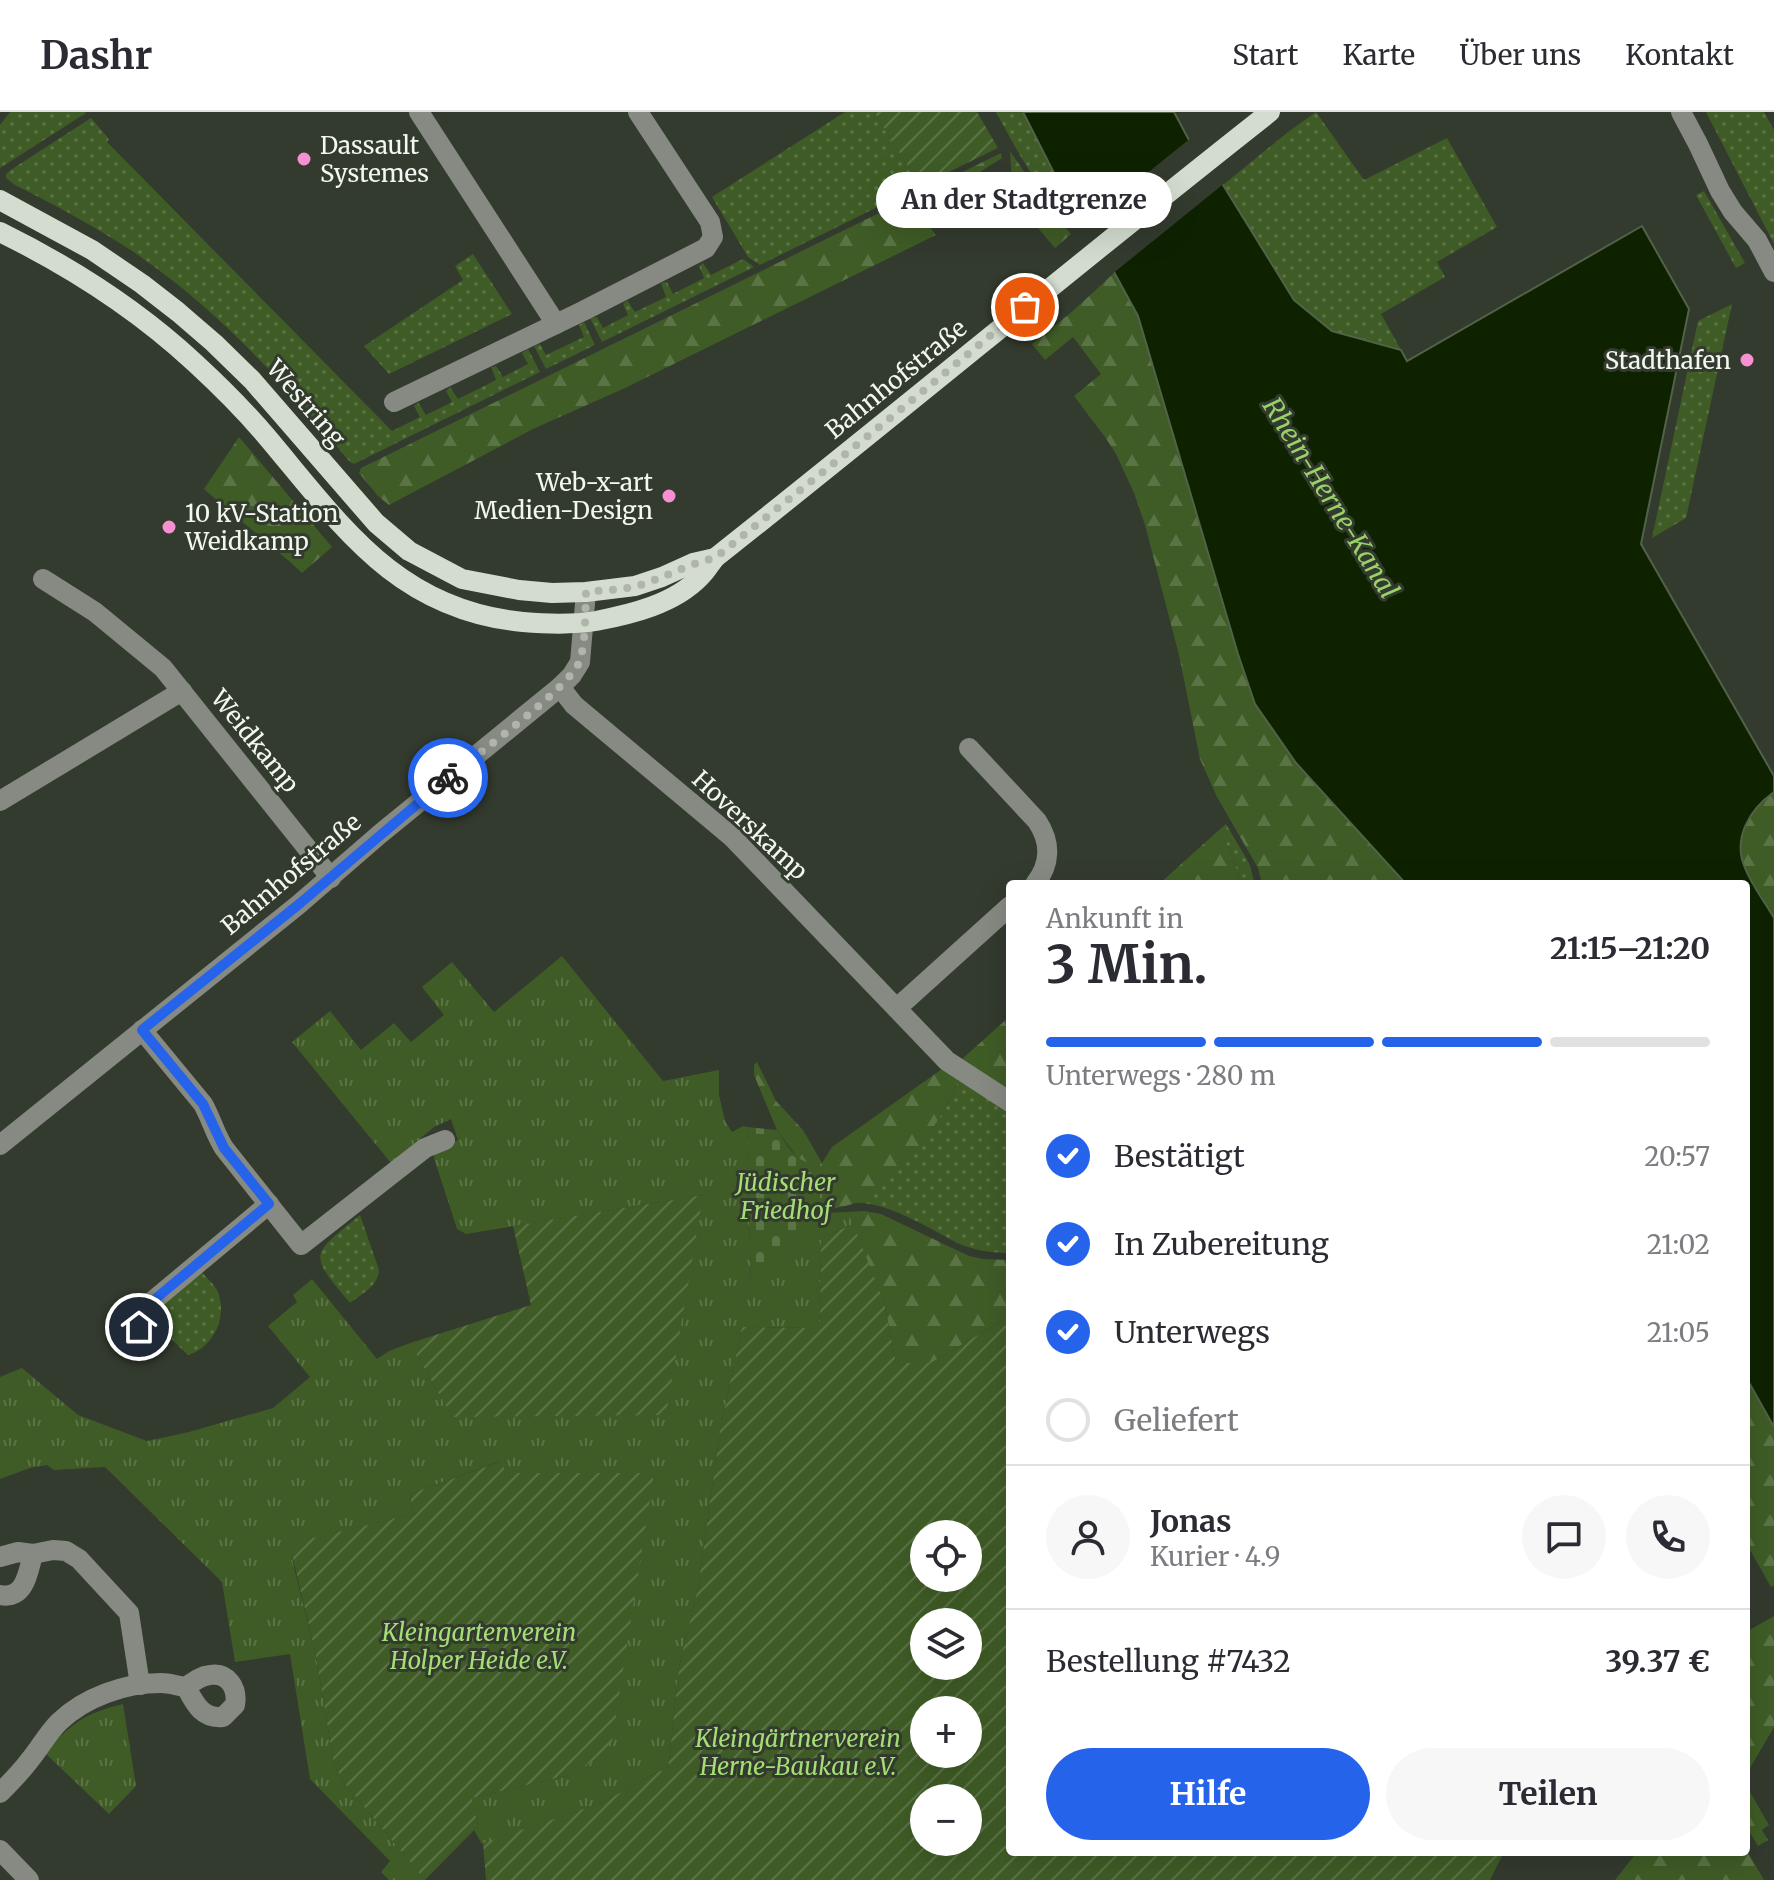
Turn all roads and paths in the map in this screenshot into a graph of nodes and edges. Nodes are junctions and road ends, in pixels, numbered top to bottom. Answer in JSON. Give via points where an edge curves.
{"nodes":[{"id":1,"x":419,"y":112,"type":"edge"},
{"id":2,"x":638,"y":112,"type":"edge"},
{"id":3,"x":1270,"y":112,"type":"edge"},
{"id":4,"x":1681,"y":112,"type":"edge"},
{"id":5,"x":0,"y":200,"type":"edge"},
{"id":6,"x":0,"y":232,"type":"edge"},
{"id":7,"x":1774,"y":272,"type":"edge"},
{"id":8,"x":556,"y":324,"type":"junction"},
{"id":9,"x":394,"y":402,"type":"dead end"},
{"id":10,"x":715,"y":558,"type":"junction"},
{"id":11,"x":43,"y":579,"type":"dead end"},
{"id":12,"x":586,"y":592,"type":"junction"},
{"id":13,"x":584,"y":623,"type":"junction"},
{"id":14,"x":560,"y":687,"type":"junction"},
{"id":15,"x":182,"y":691,"type":"junction"},
{"id":16,"x":969,"y":748,"type":"dead end"},
{"id":17,"x":0,"y":801,"type":"edge"},
{"id":18,"x":331,"y":878,"type":"junction"},
{"id":19,"x":1038,"y":880,"type":"edge"},
{"id":20,"x":1006,"y":910,"type":"edge"},
{"id":21,"x":897,"y":1008,"type":"junction"},
{"id":22,"x":142,"y":1030,"type":"junction"},
{"id":23,"x":1006,"y":1099,"type":"edge"},
{"id":24,"x":445,"y":1140,"type":"dead end"},
{"id":25,"x":0,"y":1145,"type":"edge"},
{"id":26,"x":269,"y":1204,"type":"junction"},
{"id":27,"x":139,"y":1327,"type":"dead end"},
{"id":28,"x":33,"y":1554,"type":"junction"},
{"id":29,"x":0,"y":1557,"type":"edge"},
{"id":30,"x":0,"y":1595,"type":"edge"},
{"id":31,"x":140,"y":1685,"type":"junction"},
{"id":32,"x":186,"y":1687,"type":"dead end"},
{"id":33,"x":0,"y":1793,"type":"edge"},
{"id":34,"x":0,"y":1850,"type":"edge"},
{"id":35,"x":29,"y":1880,"type":"edge"}],
"edges":[{"from":1,"to":8,"type":"street"},
{"from":2,"to":8,"type":"street","via":[[710,222],[713,237],[689,258]]},
{"from":3,"to":10,"type":"main road","name":"Bahnhofstraße"},
{"from":4,"to":7,"type":"street","via":[[1720,191]]},
{"from":5,"to":12,"type":"main road","name":"Westring","via":[[92,250],[214,343],[278,408],[376,523],[409,551],[462,579],[519,590]]},
{"from":6,"to":13,"type":"main road","via":[[81,275],[163,335],[234,402],[339,524],[390,571],[481,616]]},
{"from":8,"to":9,"type":"street"},
{"from":10,"to":12,"type":"main road","name":"Westring","via":[[635,586]]},
{"from":10,"to":13,"type":"main road","name":"Bahnhofstraße","via":[[701,577],[667,600],[626,616]]},
{"from":11,"to":15,"type":"street","via":[[95,612],[163,668]]},
{"from":12,"to":13,"type":"street","name":"Bahnhofstraße"},
{"from":13,"to":14,"type":"street","name":"Bahnhofstraße","via":[[580,662]]},
{"from":14,"to":18,"type":"street","name":"Bahnhofstraße"},
{"from":14,"to":21,"type":"street","name":"Hoverskamp","via":[[574,705],[732,837]]},
{"from":15,"to":17,"type":"street","name":"Weidkamp"},
{"from":15,"to":18,"type":"street","name":"Weidkamp"},
{"from":16,"to":19,"type":"street","via":[[1043,830],[1047,862]]},
{"from":18,"to":22,"type":"street","name":"Bahnhofstraße"},
{"from":20,"to":21,"type":"street"},
{"from":21,"to":23,"type":"street","name":"Hoverskamp","via":[[947,1061]]},
{"from":22,"to":25,"type":"street","name":"Bahnhofstraße"},
{"from":22,"to":26,"type":"street","via":[[203,1104],[224,1148]]},
{"from":24,"to":26,"type":"street","via":[[425,1148],[301,1245]]},
{"from":26,"to":27,"type":"street","via":[[154,1300]]},
{"from":28,"to":29,"type":"street"},
{"from":28,"to":30,"type":"street","via":[[18,1593]]},
{"from":28,"to":31,"type":"street","via":[[66,1551],[129,1613]]},
{"from":31,"to":32,"type":"street"},
{"from":31,"to":33,"type":"street","via":[[78,1707]]},
{"from":34,"to":35,"type":"street"}]}
